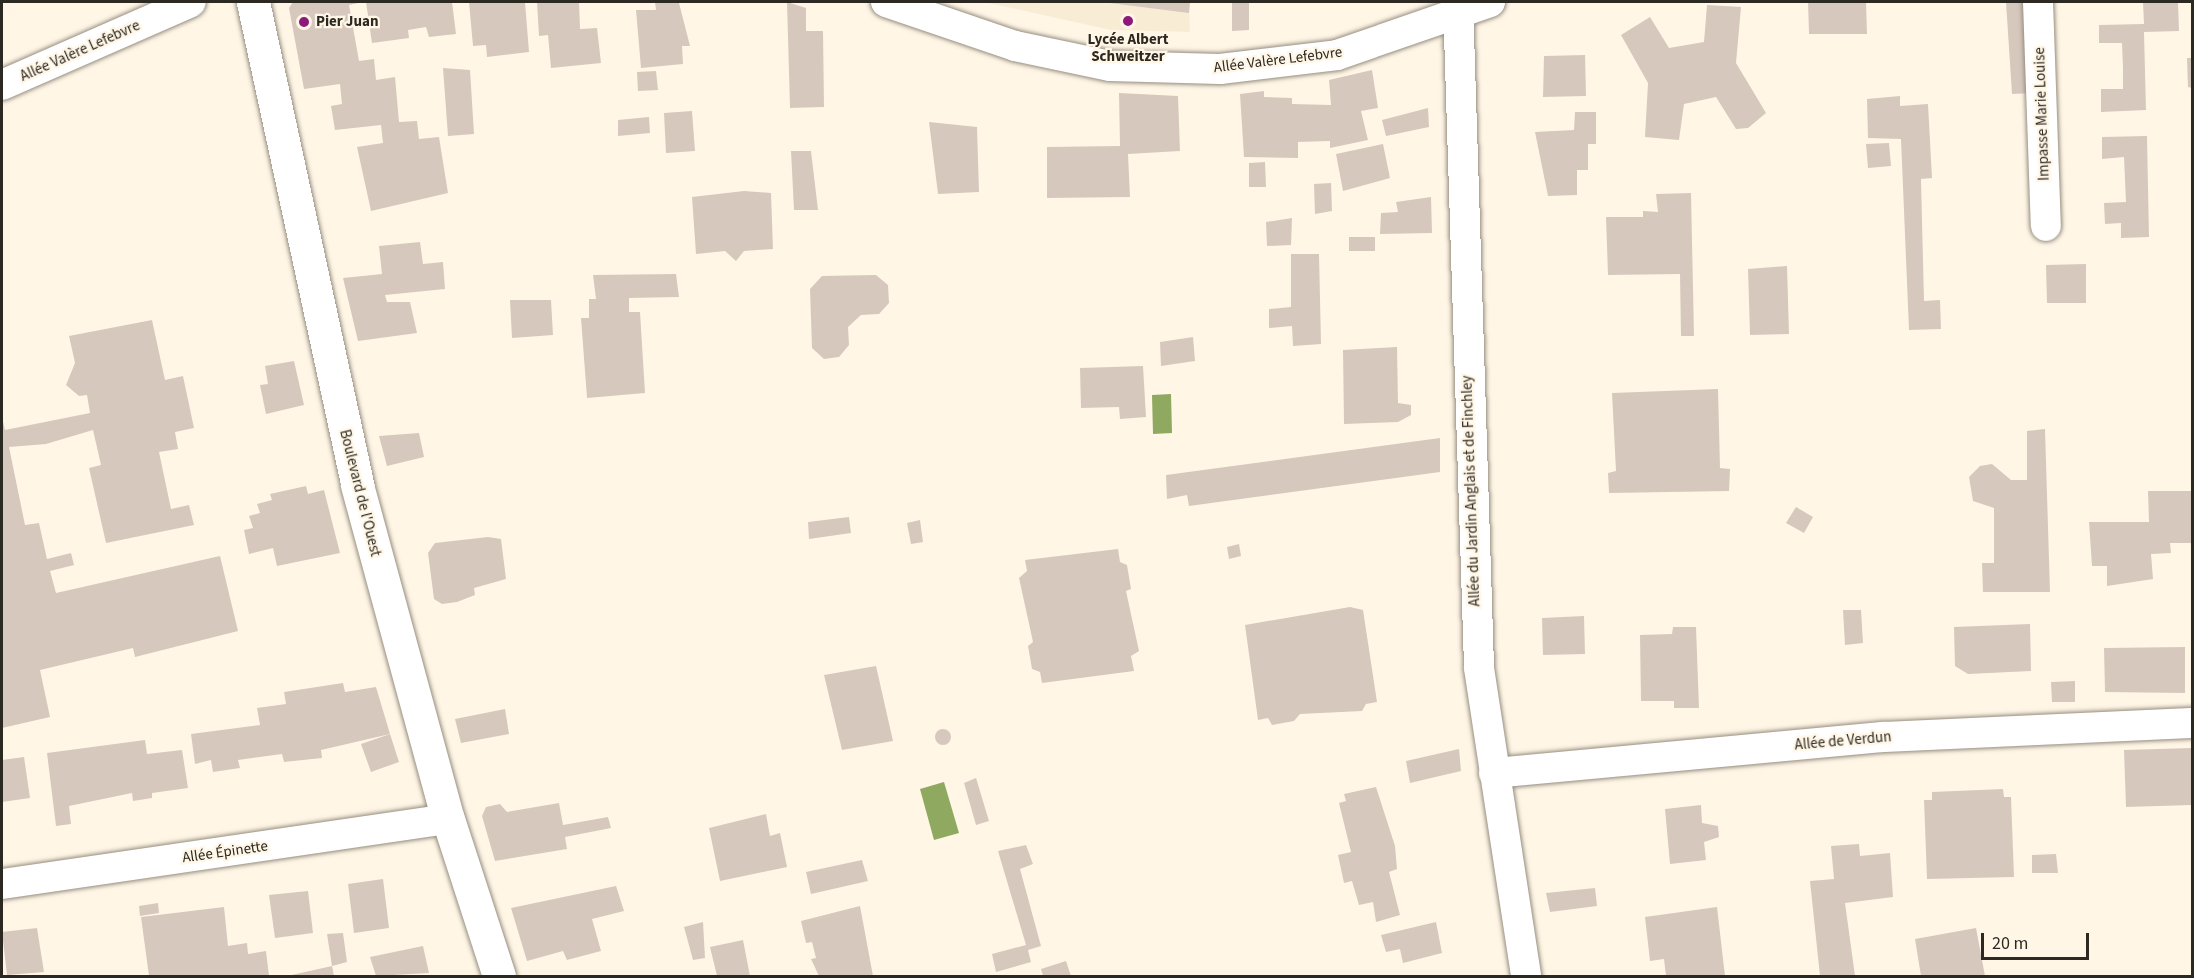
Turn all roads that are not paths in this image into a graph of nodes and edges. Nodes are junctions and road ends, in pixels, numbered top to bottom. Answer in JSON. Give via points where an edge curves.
{"nodes":[{"id":1,"x":191,"y":2,"type":"edge"},
{"id":2,"x":253,"y":2,"type":"edge"},
{"id":3,"x":886,"y":2,"type":"edge"},
{"id":4,"x":1490,"y":2,"type":"edge"},
{"id":5,"x":2038,"y":2,"type":"edge"},
{"id":6,"x":1458,"y":8,"type":"edge"},
{"id":7,"x":2,"y":85,"type":"edge"},
{"id":8,"x":2046,"y":226,"type":"dead end"},
{"id":9,"x":2193,"y":723,"type":"edge"},
{"id":10,"x":1494,"y":773,"type":"junction"},
{"id":11,"x":448,"y":819,"type":"junction"},
{"id":12,"x":2,"y":885,"type":"edge"},
{"id":13,"x":499,"y":976,"type":"edge"},
{"id":14,"x":1526,"y":976,"type":"edge"}],
"edges":[{"from":1,"to":7,"type":"street","name":"Allée Valère Lefebvre"},
{"from":2,"to":11,"type":"street","name":"Boulevard de l'Ouest","via":[[357,485]]},
{"from":3,"to":6,"type":"street","name":"Allée Valère Lefebvre","via":[[1015,46],[1110,66],[1220,69],[1337,55]]},
{"from":4,"to":6,"type":"street","name":"Allée Valère Lefebvre"},
{"from":5,"to":8,"type":"street","name":"Impasse Marie Louise"},
{"from":6,"to":10,"type":"street","name":"Allée du Jardin Anglais et de Finchley","via":[[1472,560],[1479,668]]},
{"from":9,"to":10,"type":"street","name":"Allée de Verdun","via":[[1883,737]]},
{"from":10,"to":14,"type":"street","name":"Allée du Jardin Anglais et de Finchley"},
{"from":11,"to":12,"type":"street","name":"Allée Épinette"},
{"from":11,"to":13,"type":"street","name":"Boulevard de l'Ouest"}]}
